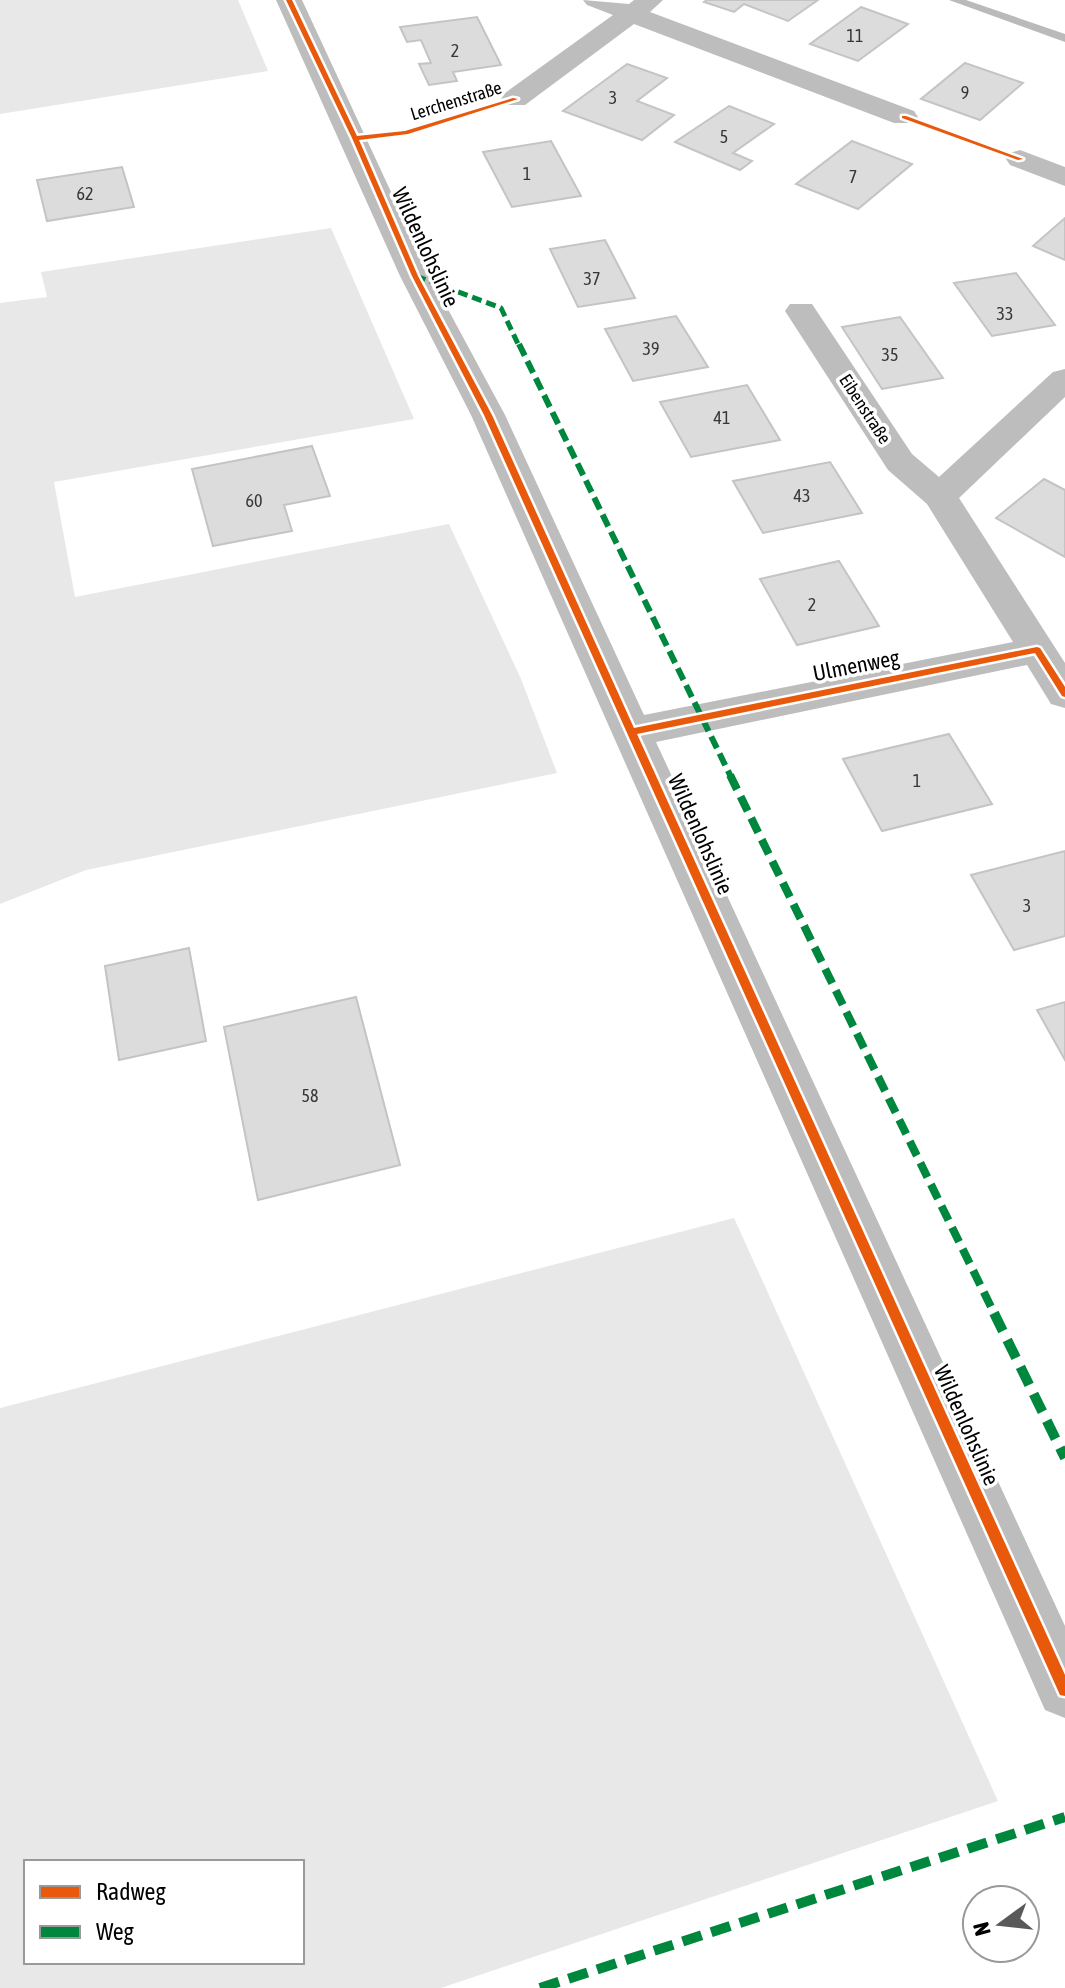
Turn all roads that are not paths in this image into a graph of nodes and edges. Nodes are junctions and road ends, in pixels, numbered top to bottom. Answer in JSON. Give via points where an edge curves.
{"nodes":[{"id":1,"x":289,"y":0,"type":"edge"},
{"id":2,"x":596,"y":0,"type":"edge"},
{"id":3,"x":642,"y":6,"type":"edge"},
{"id":4,"x":515,"y":99,"type":"dead end"},
{"id":5,"x":904,"y":117,"type":"dead end"},
{"id":6,"x":1020,"y":159,"type":"dead end"},
{"id":7,"x":1065,"y":177,"type":"edge"},
{"id":8,"x":801,"y":311,"type":"dead end"},
{"id":9,"x":1065,"y":379,"type":"edge"},
{"id":10,"x":940,"y":496,"type":"junction"},
{"id":11,"x":1037,"y":650,"type":"junction"},
{"id":12,"x":1065,"y":694,"type":"edge"},
{"id":13,"x":632,"y":732,"type":"junction"},
{"id":14,"x":1065,"y":1690,"type":"edge"}],
"edges":[{"from":1,"to":13,"type":"street","name":"Wildenlohslinie","via":[[415,276],[488,415]]},
{"from":2,"to":3,"type":"street"},
{"from":3,"to":4,"type":"street","name":"Lerchenstraße"},
{"from":3,"to":5,"type":"street"},
{"from":6,"to":7,"type":"street"},
{"from":8,"to":10,"type":"street","name":"Eibenstraße","via":[[900,462]]},
{"from":9,"to":10,"type":"street"},
{"from":10,"to":11,"type":"street","name":"Eibenstraße"},
{"from":11,"to":12,"type":"street"},
{"from":11,"to":13,"type":"street","name":"Ulmenweg"},
{"from":13,"to":14,"type":"street","name":"Wildenlohslinie"}]}
